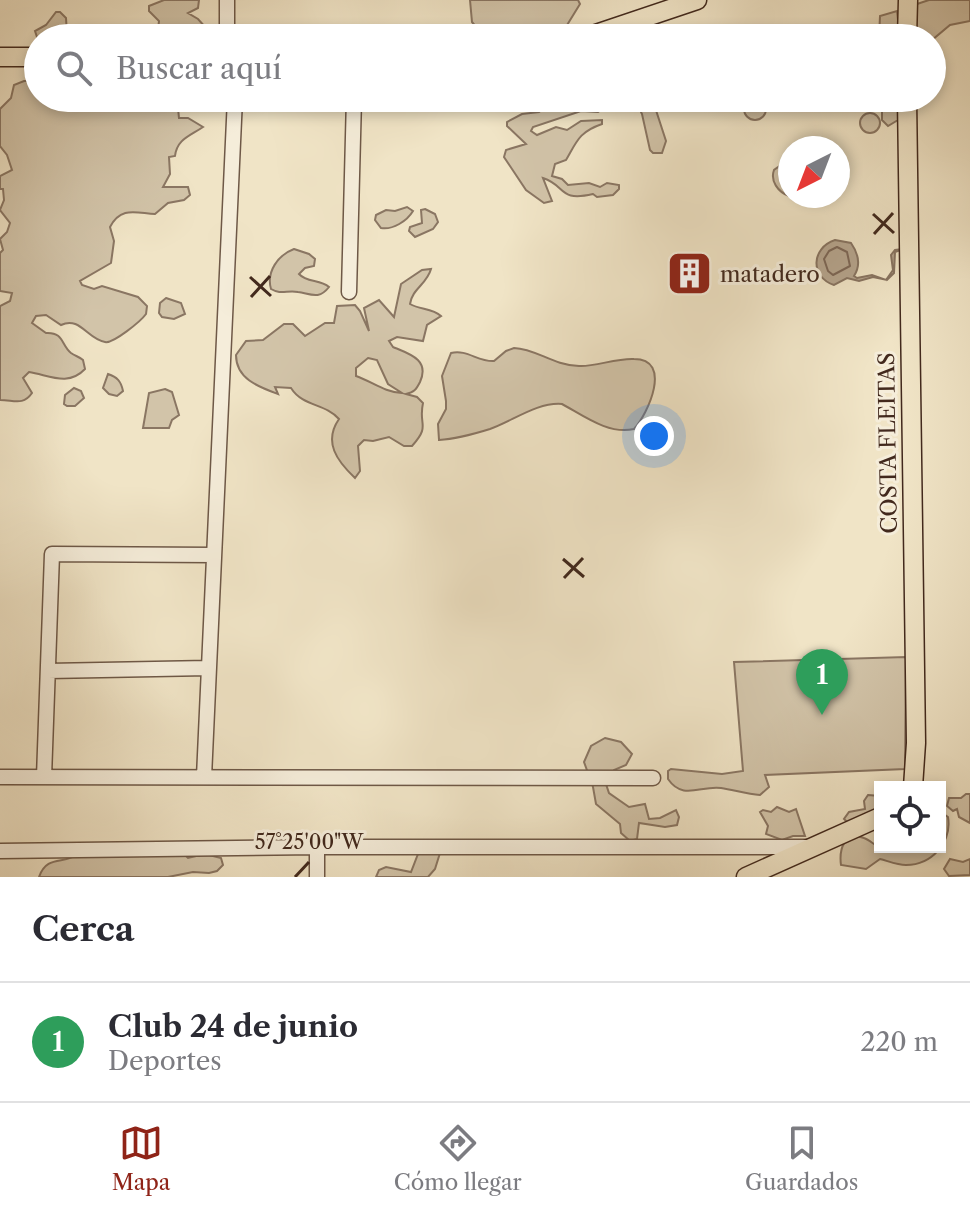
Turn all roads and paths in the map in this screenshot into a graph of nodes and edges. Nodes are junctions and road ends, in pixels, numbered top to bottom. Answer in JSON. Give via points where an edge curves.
{"nodes":[{"id":1,"x":227,"y":0,"type":"edge"},
{"id":2,"x":697,"y":0,"type":"edge"},
{"id":3,"x":908,"y":0,"type":"edge"},
{"id":4,"x":649,"y":8,"type":"edge"},
{"id":5,"x":227,"y":24,"type":"edge"},
{"id":6,"x":614,"y":24,"type":"edge"},
{"id":7,"x":907,"y":24,"type":"edge"},
{"id":8,"x":0,"y":57,"type":"edge"},
{"id":9,"x":24,"y":57,"type":"edge"},
{"id":10,"x":234,"y":112,"type":"edge"},
{"id":11,"x":354,"y":112,"type":"edge"},
{"id":12,"x":907,"y":112,"type":"edge"},
{"id":13,"x":349,"y":292,"type":"dead end"},
{"id":14,"x":214,"y":555,"type":"junction"},
{"id":15,"x":208,"y":668,"type":"junction"},
{"id":16,"x":48,"y":671,"type":"junction"},
{"id":17,"x":0,"y":777,"type":"edge"},
{"id":18,"x":44,"y":777,"type":"junction"},
{"id":19,"x":204,"y":777,"type":"junction"},
{"id":20,"x":653,"y":778,"type":"dead end"},
{"id":21,"x":913,"y":781,"type":"edge"},
{"id":22,"x":874,"y":820,"type":"edge"},
{"id":23,"x":317,"y":847,"type":"junction"},
{"id":24,"x":813,"y":847,"type":"junction"},
{"id":25,"x":0,"y":851,"type":"edge"},
{"id":26,"x":317,"y":877,"type":"edge"},
{"id":27,"x":746,"y":877,"type":"edge"}],
"edges":[{"from":1,"to":5,"type":"street"},
{"from":2,"to":4,"type":"main road"},
{"from":3,"to":7,"type":"main road"},
{"from":4,"to":6,"type":"main road"},
{"from":8,"to":9,"type":"main road"},
{"from":10,"to":14,"type":"street"},
{"from":11,"to":13,"type":"street"},
{"from":12,"to":21,"type":"main road","name":"COSTA FLEITAS"},
{"from":14,"to":15,"type":"street"},
{"from":14,"to":16,"type":"street","via":[[52,554]]},
{"from":15,"to":16,"type":"street"},
{"from":15,"to":19,"type":"street"},
{"from":16,"to":18,"type":"street"},
{"from":17,"to":18,"type":"street"},
{"from":18,"to":19,"type":"street"},
{"from":19,"to":20,"type":"street"},
{"from":22,"to":24,"type":"main road"},
{"from":23,"to":24,"type":"street"},
{"from":23,"to":25,"type":"street"},
{"from":23,"to":26,"type":"street"},
{"from":24,"to":27,"type":"main road"}]}
